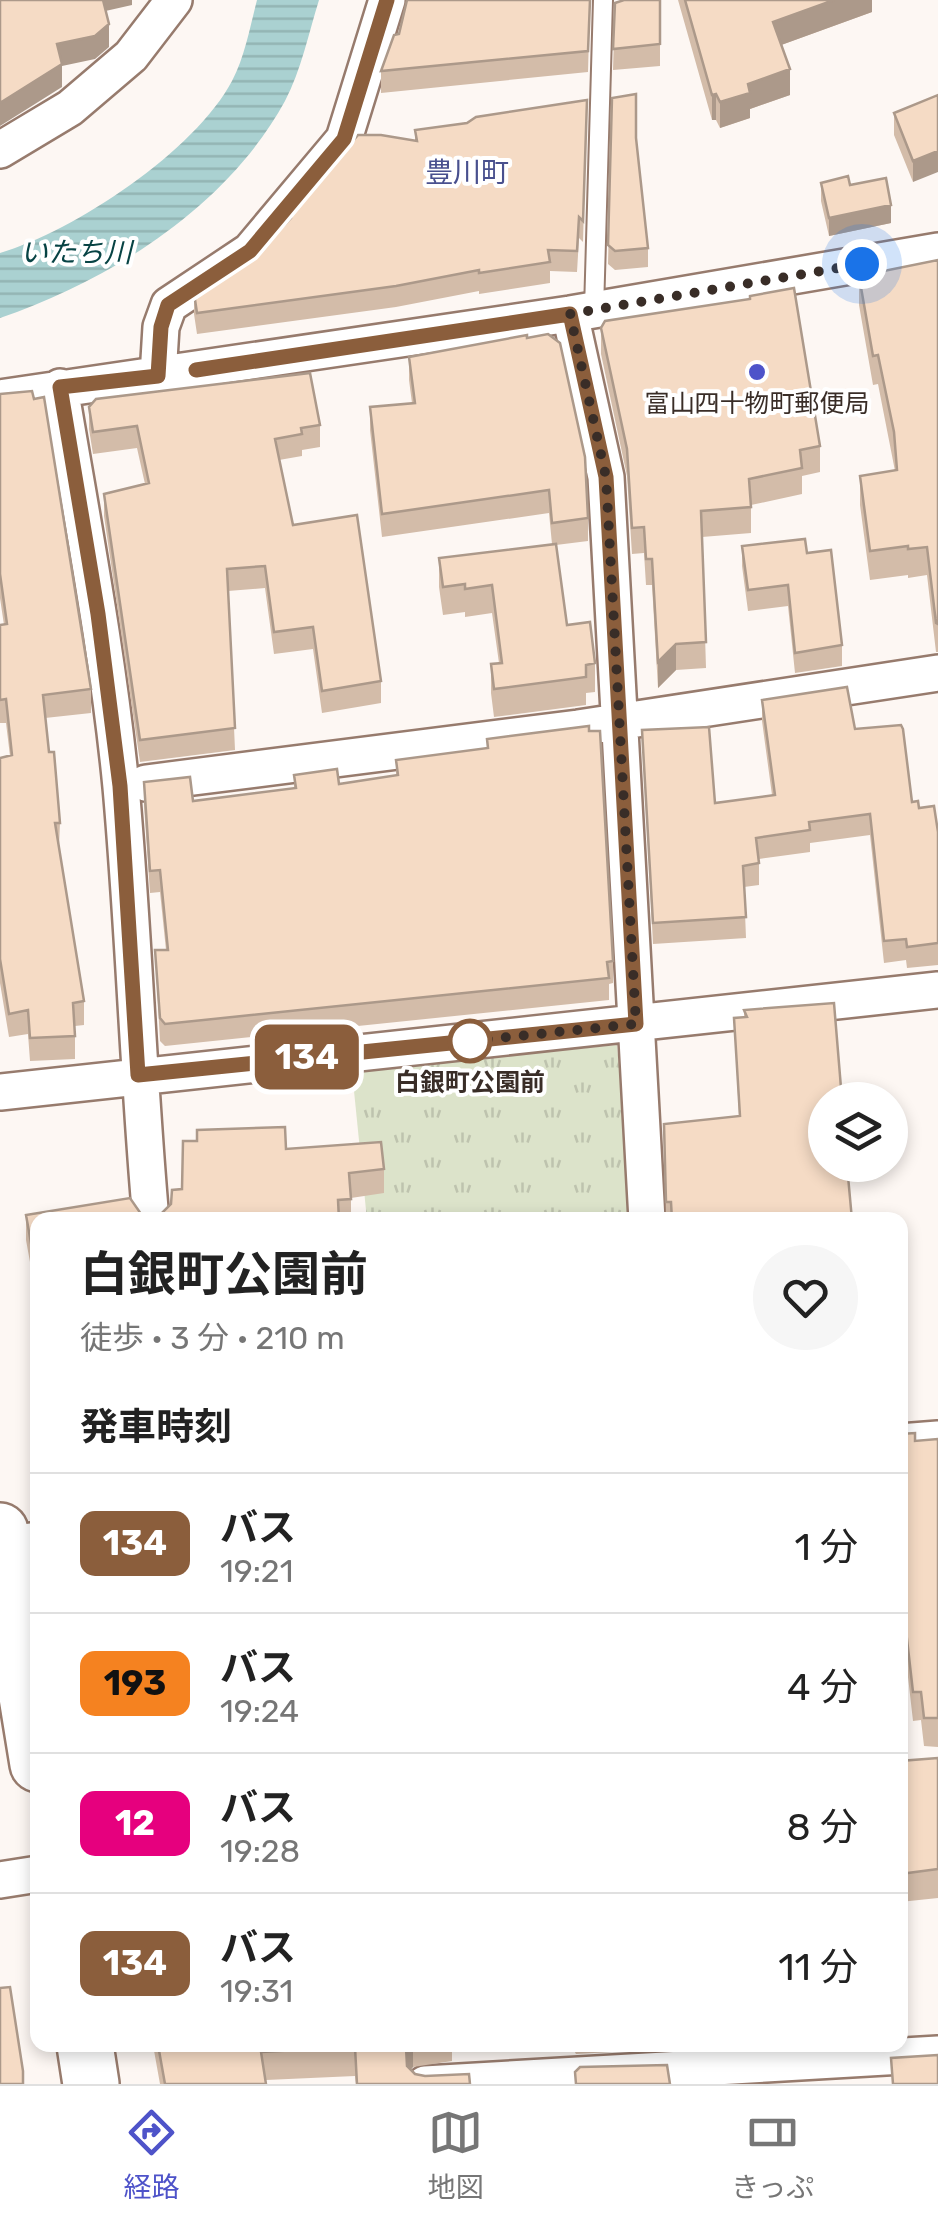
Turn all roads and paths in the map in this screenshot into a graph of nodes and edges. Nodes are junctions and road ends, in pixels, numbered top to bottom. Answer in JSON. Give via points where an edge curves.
{"nodes":[{"id":1,"x":174,"y":0,"type":"edge"},
{"id":2,"x":387,"y":0,"type":"edge"},
{"id":3,"x":603,"y":0,"type":"edge"},
{"id":4,"x":0,"y":150,"type":"edge"},
{"id":5,"x":938,"y":250,"type":"edge"},
{"id":6,"x":582,"y":312,"type":"junction"},
{"id":7,"x":158,"y":376,"type":"junction"},
{"id":8,"x":60,"y":387,"type":"junction"},
{"id":9,"x":0,"y":398,"type":"edge"},
{"id":10,"x":938,"y":673,"type":"edge"},
{"id":11,"x":619,"y":721,"type":"junction"},
{"id":12,"x":120,"y":786,"type":"junction"},
{"id":13,"x":938,"y":990,"type":"edge"},
{"id":14,"x":636,"y":1024,"type":"junction"},
{"id":15,"x":138,"y":1075,"type":"junction"},
{"id":16,"x":0,"y":1092,"type":"edge"},
{"id":17,"x":151,"y":1212,"type":"edge"},
{"id":18,"x":646,"y":1212,"type":"edge"},
{"id":19,"x":938,"y":1439,"type":"edge"},
{"id":20,"x":908,"y":1441,"type":"edge"},
{"id":21,"x":13,"y":1539,"type":"edge"},
{"id":22,"x":6,"y":1614,"type":"edge"},
{"id":23,"x":30,"y":1726,"type":"edge"},
{"id":24,"x":30,"y":1875,"type":"edge"},
{"id":25,"x":0,"y":1880,"type":"edge"},
{"id":26,"x":86,"y":2052,"type":"edge"},
{"id":27,"x":938,"y":2054,"type":"edge"},
{"id":28,"x":552,"y":2069,"type":"edge"},
{"id":29,"x":92,"y":2084,"type":"edge"},
{"id":30,"x":425,"y":2084,"type":"edge"}],
"edges":[{"from":1,"to":4,"type":"street","via":[[131,56],[70,108]]},
{"from":2,"to":7,"type":"street","via":[[355,142],[250,251],[168,305]]},
{"from":3,"to":6,"type":"lane"},
{"from":5,"to":6,"type":"street"},
{"from":6,"to":7,"type":"street"},
{"from":6,"to":11,"type":"street","via":[[606,477]]},
{"from":7,"to":8,"type":"street"},
{"from":8,"to":9,"type":"street"},
{"from":8,"to":12,"type":"street"},
{"from":10,"to":11,"type":"street"},
{"from":11,"to":12,"type":"street"},
{"from":11,"to":14,"type":"street"},
{"from":12,"to":15,"type":"street"},
{"from":13,"to":14,"type":"street"},
{"from":14,"to":15,"type":"street"},
{"from":14,"to":18,"type":"street"},
{"from":15,"to":16,"type":"street"},
{"from":15,"to":17,"type":"street"},
{"from":19,"to":20,"type":"street"},
{"from":21,"to":22,"type":"highway"},
{"from":22,"to":23,"type":"highway"},
{"from":24,"to":25,"type":"street"},
{"from":26,"to":29,"type":"highway"},
{"from":27,"to":28,"type":"street"},
{"from":28,"to":30,"type":"street"}]}
